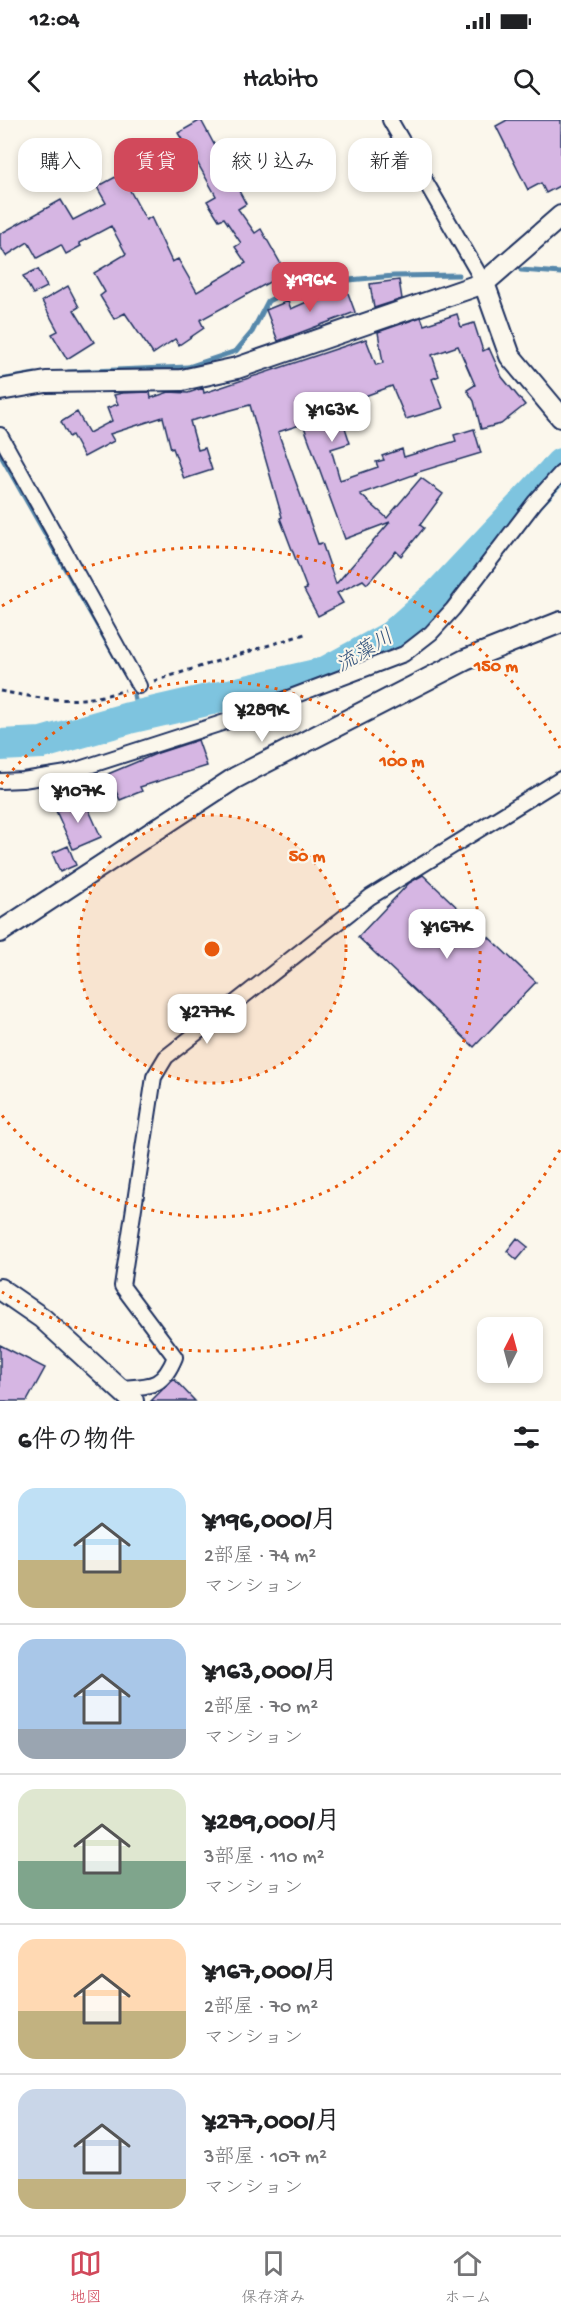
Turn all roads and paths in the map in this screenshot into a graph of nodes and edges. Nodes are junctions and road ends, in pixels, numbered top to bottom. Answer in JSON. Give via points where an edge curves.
{"nodes":[{"id":1,"x":390,"y":120,"type":"edge"},
{"id":2,"x":561,"y":216,"type":"edge"},
{"id":3,"x":484,"y":283,"type":"junction"},
{"id":4,"x":0,"y":390,"type":"edge"},
{"id":5,"x":555,"y":411,"type":"edge"},
{"id":6,"x":0,"y":435,"type":"edge"},
{"id":7,"x":561,"y":473,"type":"edge"},
{"id":8,"x":561,"y":622,"type":"edge"},
{"id":9,"x":305,"y":634,"type":"dead end"},
{"id":10,"x":139,"y":686,"type":"junction"},
{"id":11,"x":0,"y":691,"type":"edge"},
{"id":12,"x":561,"y":779,"type":"edge"},
{"id":13,"x":0,"y":781,"type":"edge"},
{"id":14,"x":0,"y":932,"type":"edge"},
{"id":15,"x":0,"y":1289,"type":"edge"},
{"id":16,"x":126,"y":1395,"type":"edge"}],
"edges":[{"from":1,"to":3,"type":"street"},
{"from":2,"to":3,"type":"street"},
{"from":3,"to":4,"type":"street","via":[[215,373],[182,380],[46,382]]},
{"from":3,"to":5,"type":"street","via":[[510,356]]},
{"from":6,"to":10,"type":"street"},
{"from":7,"to":13,"type":"street","via":[[453,609],[404,654],[225,722],[78,769]]},
{"from":8,"to":14,"type":"street","via":[[465,660],[235,778]]},
{"from":9,"to":10,"type":"path"},
{"from":10,"to":11,"type":"path","via":[[102,698],[49,700]]},
{"from":12,"to":16,"type":"street","via":[[370,897],[166,1057],[154,1077],[122,1286],[175,1357],[167,1375]]},
{"from":15,"to":16,"type":"street","via":[[42,1318]]}]}
